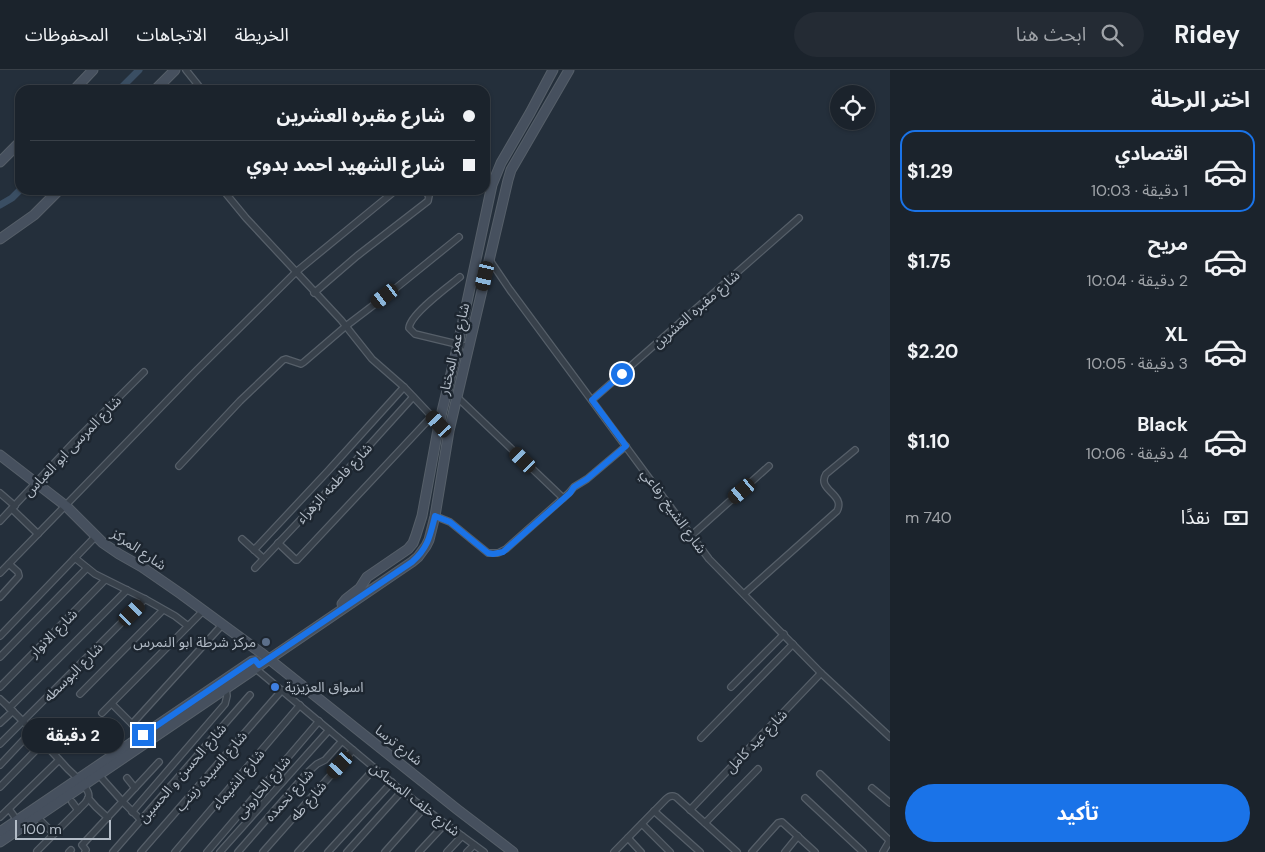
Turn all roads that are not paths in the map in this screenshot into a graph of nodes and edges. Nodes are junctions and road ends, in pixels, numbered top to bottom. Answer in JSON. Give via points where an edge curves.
{"nodes":[{"id":1,"x":93,"y":70,"type":"edge"},
{"id":2,"x":176,"y":70,"type":"edge"},
{"id":3,"x":186,"y":70,"type":"edge"},
{"id":4,"x":553,"y":70,"type":"edge"},
{"id":5,"x":567,"y":71,"type":"edge"},
{"id":6,"x":79,"y":85,"type":"edge"},
{"id":7,"x":160,"y":85,"type":"edge"},
{"id":8,"x":198,"y":85,"type":"edge"},
{"id":9,"x":15,"y":147,"type":"edge"},
{"id":10,"x":0,"y":162,"type":"edge"},
{"id":11,"x":54,"y":195,"type":"edge"},
{"id":12,"x":227,"y":195,"type":"edge"},
{"id":13,"x":390,"y":195,"type":"edge"},
{"id":14,"x":428,"y":195,"type":"edge"},
{"id":15,"x":492,"y":218,"type":"junction"},
{"id":16,"x":799,"y":218,"type":"dead end"},
{"id":17,"x":459,"y":237,"type":"dead end"},
{"id":18,"x":0,"y":239,"type":"edge"},
{"id":19,"x":489,"y":259,"type":"junction"},
{"id":20,"x":296,"y":272,"type":"junction"},
{"id":21,"x":460,"y":277,"type":"dead end"},
{"id":22,"x":314,"y":292,"type":"junction"},
{"id":23,"x":346,"y":326,"type":"junction"},
{"id":24,"x":464,"y":345,"type":"junction"},
{"id":25,"x":144,"y":372,"type":"dead end"},
{"id":26,"x":457,"y":374,"type":"junction"},
{"id":27,"x":404,"y":387,"type":"junction"},
{"id":28,"x":413,"y":397,"type":"junction"},
{"id":29,"x":457,"y":397,"type":"junction"},
{"id":30,"x":592,"y":400,"type":"junction"},
{"id":31,"x":432,"y":416,"type":"junction"},
{"id":32,"x":443,"y":429,"type":"junction"},
{"id":33,"x":626,"y":446,"type":"junction"},
{"id":34,"x":855,"y":450,"type":"dead end"},
{"id":35,"x":0,"y":455,"type":"edge"},
{"id":36,"x":179,"y":466,"type":"dead end"},
{"id":37,"x":769,"y":466,"type":"dead end"},
{"id":38,"x":36,"y":483,"type":"junction"},
{"id":39,"x":1,"y":496,"type":"edge"},
{"id":40,"x":563,"y":498,"type":"junction"},
{"id":41,"x":66,"y":506,"type":"junction"},
{"id":42,"x":13,"y":508,"type":"junction"},
{"id":43,"x":435,"y":516,"type":"junction"},
{"id":44,"x":0,"y":521,"type":"edge"},
{"id":45,"x":38,"y":534,"type":"junction"},
{"id":46,"x":692,"y":535,"type":"junction"},
{"id":47,"x":96,"y":536,"type":"junction"},
{"id":48,"x":242,"y":538,"type":"dead end"},
{"id":49,"x":278,"y":543,"type":"junction"},
{"id":50,"x":254,"y":550,"type":"junction"},
{"id":51,"x":75,"y":558,"type":"junction"},
{"id":52,"x":263,"y":558,"type":"junction"},
{"id":53,"x":9,"y":564,"type":"junction"},
{"id":54,"x":87,"y":568,"type":"junction"},
{"id":55,"x":255,"y":568,"type":"dead end"},
{"id":56,"x":0,"y":573,"type":"edge"},
{"id":57,"x":105,"y":580,"type":"junction"},
{"id":58,"x":127,"y":590,"type":"junction"},
{"id":59,"x":744,"y":594,"type":"junction"},
{"id":60,"x":0,"y":597,"type":"edge"},
{"id":61,"x":145,"y":599,"type":"junction"},
{"id":62,"x":163,"y":610,"type":"junction"},
{"id":63,"x":203,"y":610,"type":"junction"},
{"id":64,"x":337,"y":613,"type":"junction"},
{"id":65,"x":222,"y":625,"type":"junction"},
{"id":66,"x":188,"y":626,"type":"junction"},
{"id":67,"x":784,"y":634,"type":"junction"},
{"id":68,"x":0,"y":636,"type":"edge"},
{"id":69,"x":793,"y":644,"type":"junction"},
{"id":70,"x":0,"y":657,"type":"edge"},
{"id":71,"x":269,"y":659,"type":"junction"},
{"id":72,"x":257,"y":667,"type":"junction"},
{"id":73,"x":821,"y":673,"type":"junction"},
{"id":74,"x":0,"y":687,"type":"edge"},
{"id":75,"x":731,"y":687,"type":"dead end"},
{"id":76,"x":226,"y":688,"type":"junction"},
{"id":77,"x":282,"y":690,"type":"junction"},
{"id":78,"x":80,"y":694,"type":"dead end"},
{"id":79,"x":250,"y":695,"type":"dead end"},
{"id":80,"x":0,"y":699,"type":"edge"},
{"id":81,"x":112,"y":704,"type":"junction"},
{"id":82,"x":300,"y":705,"type":"junction"},
{"id":83,"x":11,"y":709,"type":"junction"},
{"id":84,"x":102,"y":713,"type":"dead end"},
{"id":85,"x":23,"y":721,"type":"junction"},
{"id":86,"x":319,"y":721,"type":"junction"},
{"id":87,"x":0,"y":723,"type":"edge"},
{"id":88,"x":132,"y":724,"type":"junction"},
{"id":89,"x":329,"y":730,"type":"junction"},
{"id":90,"x":32,"y":731,"type":"junction"},
{"id":91,"x":146,"y":737,"type":"junction"},
{"id":92,"x":890,"y":737,"type":"edge"},
{"id":93,"x":701,"y":738,"type":"dead end"},
{"id":94,"x":342,"y":741,"type":"junction"},
{"id":95,"x":44,"y":743,"type":"junction"},
{"id":96,"x":0,"y":744,"type":"edge"},
{"id":97,"x":353,"y":750,"type":"junction"},
{"id":98,"x":59,"y":760,"type":"junction"},
{"id":99,"x":159,"y":762,"type":"dead end"},
{"id":100,"x":0,"y":765,"type":"edge"},
{"id":101,"x":375,"y":768,"type":"junction"},
{"id":102,"x":758,"y":769,"type":"dead end"},
{"id":103,"x":96,"y":772,"type":"junction"},
{"id":104,"x":820,"y":774,"type":"dead end"},
{"id":105,"x":127,"y":778,"type":"dead end"},
{"id":106,"x":80,"y":782,"type":"junction"},
{"id":107,"x":392,"y":782,"type":"junction"},
{"id":108,"x":0,"y":787,"type":"edge"},
{"id":109,"x":135,"y":788,"type":"junction"},
{"id":110,"x":872,"y":788,"type":"dead end"},
{"id":111,"x":402,"y":791,"type":"junction"},
{"id":112,"x":88,"y":798,"type":"junction"},
{"id":113,"x":805,"y":798,"type":"dead end"},
{"id":114,"x":72,"y":802,"type":"dead end"},
{"id":115,"x":122,"y":802,"type":"junction"},
{"id":116,"x":890,"y":803,"type":"edge"},
{"id":117,"x":424,"y":808,"type":"junction"},
{"id":118,"x":9,"y":809,"type":"junction"},
{"id":119,"x":78,"y":810,"type":"junction"},
{"id":120,"x":690,"y":810,"type":"junction"},
{"id":121,"x":654,"y":811,"type":"junction"},
{"id":122,"x":132,"y":812,"type":"junction"},
{"id":123,"x":37,"y":817,"type":"junction"},
{"id":124,"x":0,"y":818,"type":"edge"},
{"id":125,"x":108,"y":818,"type":"junction"},
{"id":126,"x":17,"y":820,"type":"junction"},
{"id":127,"x":141,"y":820,"type":"junction"},
{"id":128,"x":705,"y":823,"type":"junction"},
{"id":129,"x":445,"y":824,"type":"junction"},
{"id":130,"x":642,"y":824,"type":"junction"},
{"id":131,"x":0,"y":832,"type":"edge"},
{"id":132,"x":54,"y":834,"type":"junction"},
{"id":133,"x":462,"y":836,"type":"junction"},
{"id":134,"x":798,"y":836,"type":"junction"},
{"id":135,"x":628,"y":838,"type":"junction"},
{"id":136,"x":890,"y":841,"type":"edge"},
{"id":137,"x":0,"y":842,"type":"edge"},
{"id":138,"x":474,"y":845,"type":"junction"},
{"id":139,"x":37,"y":851,"type":"dead end"},
{"id":140,"x":812,"y":851,"type":"edge"},
{"id":141,"x":85,"y":852,"type":"edge"},
{"id":142,"x":113,"y":852,"type":"edge"},
{"id":143,"x":141,"y":852,"type":"edge"},
{"id":144,"x":175,"y":852,"type":"edge"},
{"id":145,"x":207,"y":852,"type":"edge"},
{"id":146,"x":220,"y":852,"type":"edge"},
{"id":147,"x":238,"y":852,"type":"edge"},
{"id":148,"x":263,"y":852,"type":"edge"},
{"id":149,"x":298,"y":852,"type":"edge"},
{"id":150,"x":328,"y":852,"type":"edge"},
{"id":151,"x":347,"y":852,"type":"edge"},
{"id":152,"x":385,"y":852,"type":"edge"},
{"id":153,"x":419,"y":852,"type":"edge"},
{"id":154,"x":447,"y":852,"type":"edge"},
{"id":155,"x":467,"y":852,"type":"edge"},
{"id":156,"x":484,"y":852,"type":"edge"},
{"id":157,"x":514,"y":852,"type":"edge"},
{"id":158,"x":614,"y":852,"type":"edge"},
{"id":159,"x":642,"y":852,"type":"edge"},
{"id":160,"x":670,"y":852,"type":"edge"},
{"id":161,"x":700,"y":852,"type":"edge"},
{"id":162,"x":737,"y":852,"type":"edge"},
{"id":163,"x":753,"y":852,"type":"edge"},
{"id":164,"x":785,"y":852,"type":"edge"},
{"id":165,"x":863,"y":852,"type":"edge"},
{"id":166,"x":883,"y":852,"type":"edge"}],
"edges":[{"from":1,"to":6,"type":"street"},
{"from":2,"to":7,"type":"street"},
{"from":3,"to":8,"type":"street"},
{"from":4,"to":15,"type":"street","via":[[497,171],[492,185]]},
{"from":5,"to":15,"type":"street","name":"شارع عمر المختار","via":[[512,170]]},
{"from":9,"to":10,"type":"street"},
{"from":11,"to":18,"type":"street"},
{"from":12,"to":20,"type":"street"},
{"from":13,"to":20,"type":"street"},
{"from":14,"to":22,"type":"street","via":[[428,201]]},
{"from":15,"to":19,"type":"street","name":"شارع عمر المختار"},
{"from":15,"to":24,"type":"street"},
{"from":16,"to":30,"type":"street","name":"شارع مقبره العشرين"},
{"from":17,"to":23,"type":"street"},
{"from":19,"to":24,"type":"street","name":"شارع عمر المختار"},
{"from":19,"to":30,"type":"street","name":"شارع الشيخ رفاعي"},
{"from":20,"to":22,"type":"street"},
{"from":20,"to":41,"type":"street"},
{"from":21,"to":24,"type":"street","via":[[412,319],[409,328],[415,334]]},
{"from":22,"to":23,"type":"street"},
{"from":23,"to":27,"type":"street","via":[[372,359]]},
{"from":23,"to":36,"type":"street","via":[[300,364],[283,360]]},
{"from":24,"to":26,"type":"street","name":"شارع عمر المختار"},
{"from":25,"to":38,"type":"street","name":"شارع المرسى ابو العباس"},
{"from":26,"to":29,"type":"street","name":"شارع عمر المختار"},
{"from":26,"to":32,"type":"street"},
{"from":27,"to":28,"type":"street"},
{"from":27,"to":50,"type":"street"},
{"from":28,"to":31,"type":"street"},
{"from":28,"to":49,"type":"street","name":"شارع فاطمه الزهراء"},
{"from":29,"to":32,"type":"street","name":"شارع عمر المختار"},
{"from":29,"to":40,"type":"street"},
{"from":30,"to":33,"type":"street","name":"شارع الشيخ رفاعي"},
{"from":31,"to":32,"type":"street"},
{"from":31,"to":49,"type":"street","via":[[298,560]]},
{"from":32,"to":43,"type":"street","name":"شارع عمر المختار"},
{"from":32,"to":64,"type":"street","via":[[413,543],[365,579]]},
{"from":33,"to":40,"type":"street"},
{"from":33,"to":46,"type":"street","name":"شارع الشيخ رفاعي"},
{"from":34,"to":59,"type":"street","via":[[824,478],[824,484],[840,504],[837,512]]},
{"from":35,"to":38,"type":"street","name":"شارع المركز"},
{"from":37,"to":46,"type":"street"},
{"from":38,"to":41,"type":"street","name":"شارع المركز"},
{"from":38,"to":42,"type":"street","name":"شارع المرسى ابو العباس"},
{"from":39,"to":42,"type":"street"},
{"from":40,"to":43,"type":"street","via":[[503,552],[493,554],[450,522]]},
{"from":41,"to":45,"type":"street"},
{"from":41,"to":47,"type":"street","name":"شارع المركز"},
{"from":42,"to":44,"type":"street","name":"شارع المرسى ابو العباس"},
{"from":42,"to":45,"type":"street"},
{"from":43,"to":64,"type":"street","name":"شارع عمر المختار","via":[[429,540],[418,557]]},
{"from":45,"to":53,"type":"street"},
{"from":46,"to":59,"type":"street","name":"شارع الشيخ رفاعي"},
{"from":47,"to":51,"type":"street"},
{"from":47,"to":63,"type":"street","name":"شارع المركز"},
{"from":48,"to":50,"type":"street"},
{"from":49,"to":52,"type":"street","name":"شارع فاطمه الزهراء"},
{"from":50,"to":52,"type":"street"},
{"from":51,"to":54,"type":"street"},
{"from":51,"to":68,"type":"street"},
{"from":52,"to":55,"type":"street","name":"شارع فاطمه الزهراء"},
{"from":53,"to":56,"type":"street"},
{"from":53,"to":60,"type":"street","via":[[19,576]]},
{"from":54,"to":57,"type":"street"},
{"from":54,"to":70,"type":"street"},
{"from":57,"to":58,"type":"street"},
{"from":57,"to":74,"type":"street","name":"شارع الانوار"},
{"from":58,"to":61,"type":"street"},
{"from":58,"to":83,"type":"street"},
{"from":59,"to":67,"type":"street","name":"شارع الشيخ رفاعي"},
{"from":61,"to":62,"type":"street"},
{"from":61,"to":85,"type":"street","name":"شارع البوسطه"},
{"from":62,"to":66,"type":"street"},
{"from":62,"to":78,"type":"street"},
{"from":63,"to":65,"type":"street","name":"شارع المركز"},
{"from":63,"to":66,"type":"street"},
{"from":64,"to":71,"type":"street","name":"شارع عمر المختار"},
{"from":65,"to":71,"type":"street","name":"شارع المركز"},
{"from":65,"to":88,"type":"street"},
{"from":66,"to":81,"type":"street"},
{"from":67,"to":69,"type":"street","name":"شارع الشيخ رفاعي"},
{"from":67,"to":75,"type":"street"},
{"from":69,"to":73,"type":"street","name":"شارع الشيخ رفاعي"},
{"from":69,"to":93,"type":"street"},
{"from":71,"to":72,"type":"street","name":"شارع عمر المختار"},
{"from":71,"to":157,"type":"street","name":"شارع ترسا"},
{"from":72,"to":76,"type":"street"},
{"from":72,"to":77,"type":"street","name":"شارع خلف المساكن"},
{"from":72,"to":91,"type":"street","via":[[255,660],[252,661]]},
{"from":73,"to":92,"type":"street","name":"شارع الشيخ رفاعي"},
{"from":73,"to":120,"type":"street","name":"شارع عيد كامل"},
{"from":76,"to":91,"type":"street"},
{"from":76,"to":122,"type":"street","via":[[225,704]]},
{"from":77,"to":82,"type":"street","name":"شارع خلف المساكن"},
{"from":77,"to":143,"type":"street","name":"شارع السيده زينب"},
{"from":79,"to":127,"type":"street","name":"شارع الحسن و الحسين"},
{"from":80,"to":83,"type":"street"},
{"from":81,"to":84,"type":"street"},
{"from":81,"to":88,"type":"street"},
{"from":82,"to":86,"type":"street","name":"شارع خلف المساكن"},
{"from":82,"to":144,"type":"street","name":"شارع الشيماء"},
{"from":83,"to":85,"type":"street"},
{"from":83,"to":87,"type":"street"},
{"from":85,"to":90,"type":"street"},
{"from":85,"to":96,"type":"street","name":"شارع البوسطه"},
{"from":86,"to":89,"type":"street","name":"شارع خلف المساكن"},
{"from":86,"to":145,"type":"street","name":"شارع الحارونى"},
{"from":88,"to":91,"type":"street"},
{"from":89,"to":94,"type":"street","name":"شارع خلف المساكن"},
{"from":89,"to":146,"type":"street"},
{"from":90,"to":95,"type":"street"},
{"from":90,"to":100,"type":"street"},
{"from":91,"to":103,"type":"street"},
{"from":94,"to":97,"type":"street","name":"شارع خلف المساكن"},
{"from":94,"to":147,"type":"street","name":"شارع نحمده","via":[[307,773]]},
{"from":95,"to":98,"type":"street"},
{"from":95,"to":108,"type":"street"},
{"from":97,"to":101,"type":"street","name":"شارع خلف المساكن"},
{"from":97,"to":148,"type":"street","name":"شارع طه"},
{"from":98,"to":106,"type":"street"},
{"from":98,"to":118,"type":"street"},
{"from":99,"to":109,"type":"street"},
{"from":101,"to":107,"type":"street","name":"شارع خلف المساكن"},
{"from":101,"to":149,"type":"street"},
{"from":102,"to":128,"type":"street"},
{"from":103,"to":106,"type":"street"},
{"from":103,"to":115,"type":"street"},
{"from":104,"to":136,"type":"street"},
{"from":105,"to":109,"type":"street"},
{"from":106,"to":112,"type":"street"},
{"from":106,"to":123,"type":"street"},
{"from":106,"to":126,"type":"street"},
{"from":107,"to":111,"type":"street","name":"شارع خلف المساكن"},
{"from":107,"to":150,"type":"street"},
{"from":109,"to":115,"type":"street"},
{"from":110,"to":116,"type":"street"},
{"from":111,"to":117,"type":"street","name":"شارع خلف المساكن"},
{"from":111,"to":151,"type":"street"},
{"from":112,"to":119,"type":"street"},
{"from":112,"to":125,"type":"street"},
{"from":113,"to":165,"type":"street"},
{"from":114,"to":119,"type":"street"},
{"from":115,"to":122,"type":"street"},
{"from":115,"to":125,"type":"street"},
{"from":117,"to":129,"type":"street","name":"شارع خلف المساكن"},
{"from":117,"to":152,"type":"street"},
{"from":118,"to":124,"type":"street"},
{"from":118,"to":126,"type":"street"},
{"from":119,"to":132,"type":"street"},
{"from":120,"to":121,"type":"street","via":[[676,797],[669,796]]},
{"from":120,"to":128,"type":"street"},
{"from":121,"to":130,"type":"street"},
{"from":121,"to":161,"type":"street"},
{"from":122,"to":127,"type":"street"},
{"from":123,"to":132,"type":"street"},
{"from":123,"to":137,"type":"street"},
{"from":125,"to":141,"type":"street","via":[[82,846]]},
{"from":126,"to":131,"type":"street"},
{"from":127,"to":142,"type":"street","name":"شارع الحسن و الحسين"},
{"from":128,"to":162,"type":"street"},
{"from":129,"to":133,"type":"street","name":"شارع خلف المساكن"},
{"from":129,"to":153,"type":"street"},
{"from":130,"to":135,"type":"street"},
{"from":130,"to":160,"type":"street"},
{"from":132,"to":139,"type":"street"},
{"from":133,"to":138,"type":"street","name":"شارع خلف المساكن"},
{"from":133,"to":154,"type":"street"},
{"from":134,"to":140,"type":"street"},
{"from":134,"to":163,"type":"street","via":[[780,822]]},
{"from":134,"to":164,"type":"street"},
{"from":135,"to":158,"type":"street"},
{"from":135,"to":159,"type":"street"},
{"from":136,"to":166,"type":"street"},
{"from":138,"to":155,"type":"street"},
{"from":138,"to":156,"type":"street","name":"شارع خلف المساكن"}]}
